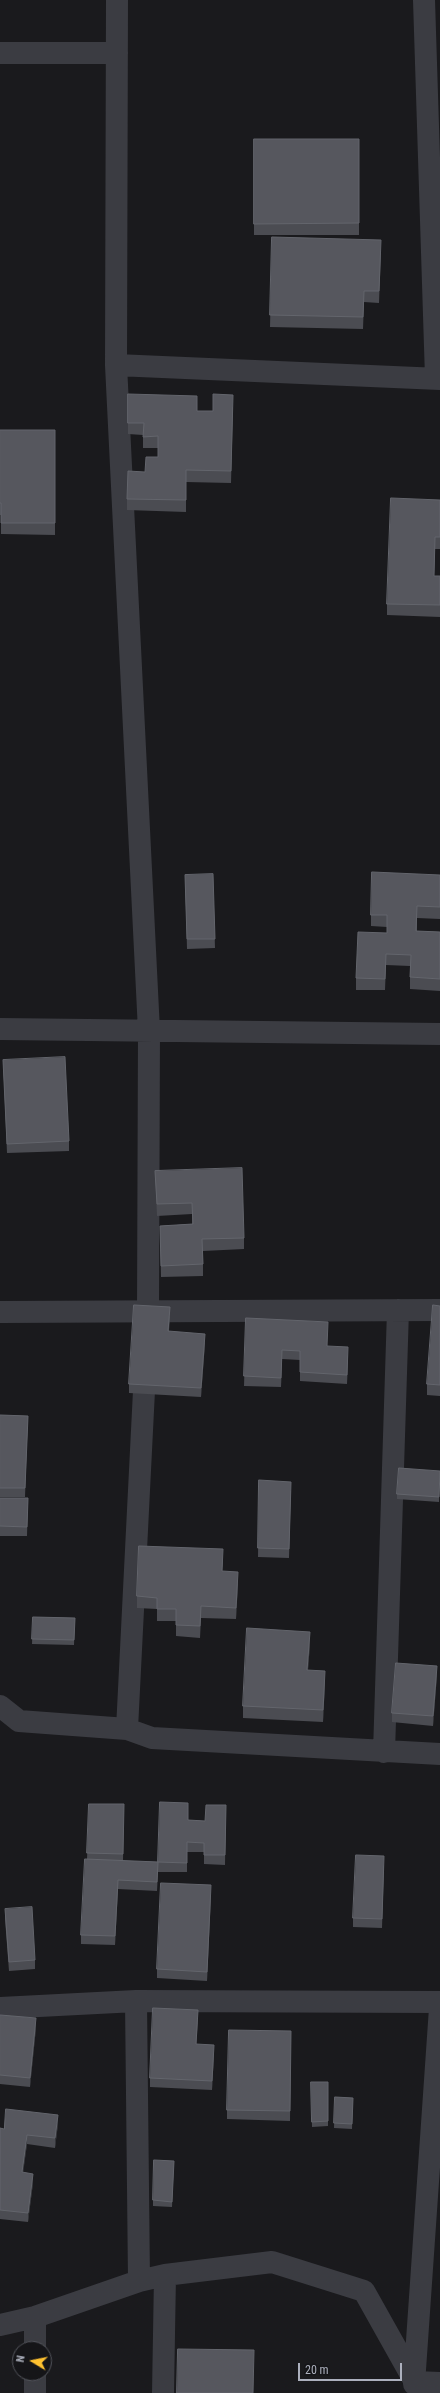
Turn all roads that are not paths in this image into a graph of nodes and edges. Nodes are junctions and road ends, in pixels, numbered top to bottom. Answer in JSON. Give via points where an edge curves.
{"nodes":[{"id":1,"x":116,"y":0,"type":"edge"},
{"id":2,"x":424,"y":0,"type":"edge"},
{"id":3,"x":0,"y":53,"type":"edge"},
{"id":4,"x":117,"y":53,"type":"junction"},
{"id":5,"x":116,"y":365,"type":"junction"},
{"id":6,"x":438,"y":378,"type":"edge"},
{"id":7,"x":0,"y":1029,"type":"edge"},
{"id":8,"x":149,"y":1031,"type":"junction"},
{"id":9,"x":440,"y":1034,"type":"edge"},
{"id":10,"x":398,"y":1310,"type":"junction"},
{"id":11,"x":440,"y":1310,"type":"edge"},
{"id":12,"x":148,"y":1311,"type":"junction"},
{"id":13,"x":0,"y":1312,"type":"edge"},
{"id":14,"x":0,"y":1706,"type":"edge"},
{"id":15,"x":127,"y":1729,"type":"junction"},
{"id":16,"x":384,"y":1752,"type":"junction"},
{"id":17,"x":440,"y":1754,"type":"edge"},
{"id":18,"x":136,"y":2001,"type":"junction"},
{"id":19,"x":440,"y":2002,"type":"edge"},
{"id":20,"x":0,"y":2008,"type":"edge"},
{"id":21,"x":440,"y":2008,"type":"edge"},
{"id":22,"x":165,"y":2275,"type":"junction"},
{"id":23,"x":139,"y":2281,"type":"junction"},
{"id":24,"x":35,"y":2317,"type":"junction"},
{"id":25,"x":0,"y":2325,"type":"edge"},
{"id":26,"x":35,"y":2341,"type":"edge"},
{"id":27,"x":35,"y":2381,"type":"edge"},
{"id":28,"x":440,"y":2383,"type":"edge"},
{"id":29,"x":413,"y":2387,"type":"edge"},
{"id":30,"x":35,"y":2393,"type":"edge"},
{"id":31,"x":163,"y":2393,"type":"edge"}],
"edges":[{"from":1,"to":4,"type":"street"},
{"from":2,"to":6,"type":"street"},
{"from":3,"to":4,"type":"street"},
{"from":4,"to":5,"type":"street"},
{"from":5,"to":6,"type":"street"},
{"from":5,"to":8,"type":"street"},
{"from":7,"to":8,"type":"street"},
{"from":8,"to":9,"type":"street"},
{"from":8,"to":12,"type":"street"},
{"from":10,"to":11,"type":"street"},
{"from":10,"to":12,"type":"street"},
{"from":10,"to":16,"type":"street"},
{"from":12,"to":13,"type":"street"},
{"from":12,"to":15,"type":"street"},
{"from":14,"to":15,"type":"street","via":[[19,1721]]},
{"from":15,"to":16,"type":"street","via":[[152,1738]]},
{"from":16,"to":17,"type":"street"},
{"from":18,"to":19,"type":"street"},
{"from":18,"to":20,"type":"street"},
{"from":18,"to":23,"type":"street"},
{"from":21,"to":29,"type":"street"},
{"from":22,"to":23,"type":"street"},
{"from":22,"to":29,"type":"street","via":[[272,2262],[364,2291]]},
{"from":22,"to":31,"type":"street"},
{"from":23,"to":24,"type":"street"},
{"from":24,"to":25,"type":"street"},
{"from":24,"to":26,"type":"street"},
{"from":27,"to":30,"type":"street"},
{"from":28,"to":29,"type":"street"}]}
